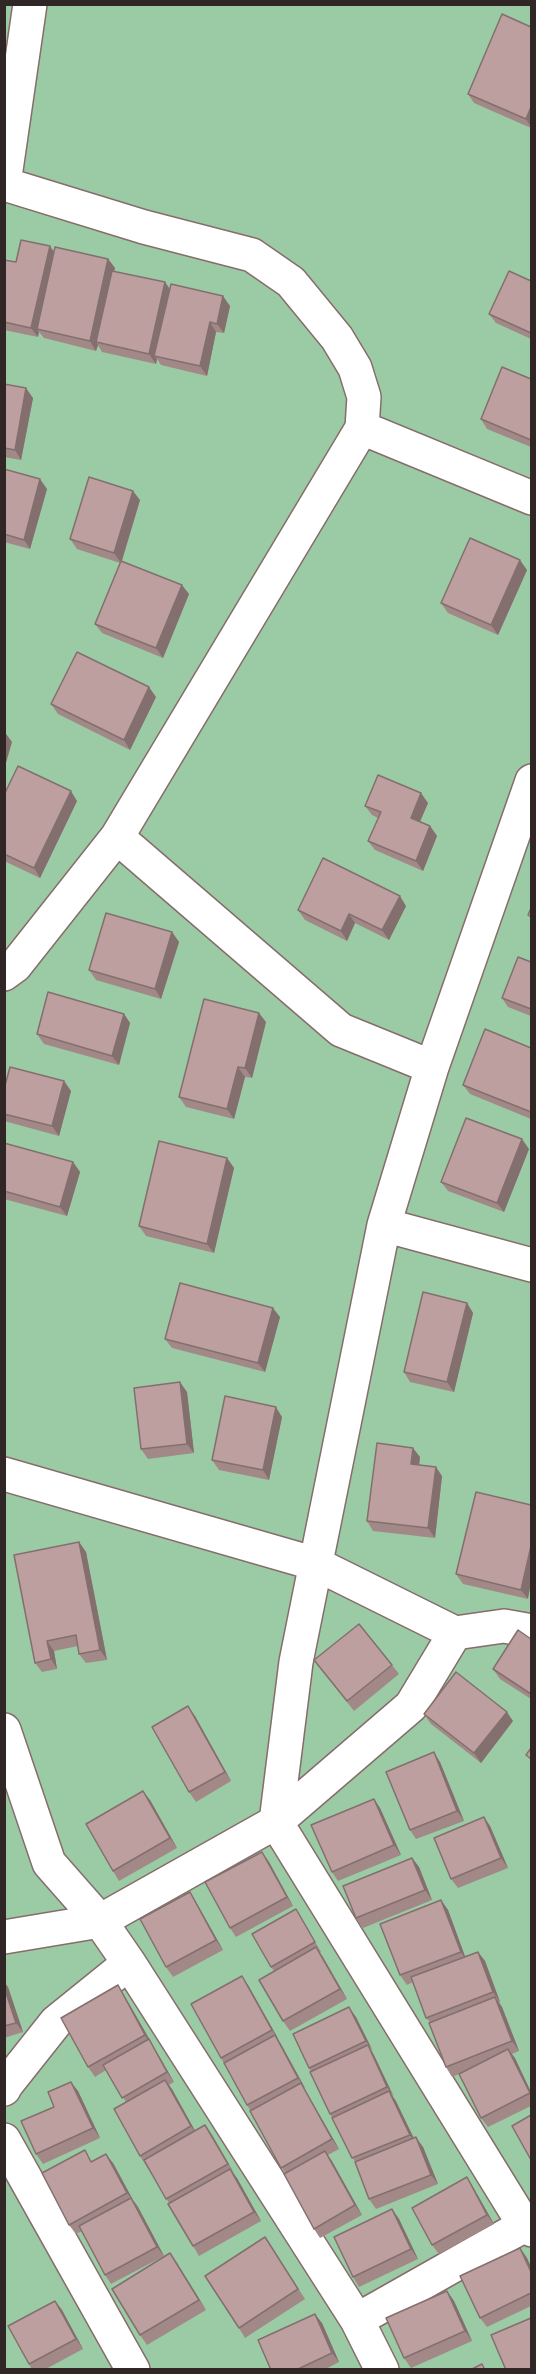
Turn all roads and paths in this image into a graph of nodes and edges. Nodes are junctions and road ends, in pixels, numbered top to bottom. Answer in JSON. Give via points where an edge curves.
{"nodes":[{"id":1,"x":30,"y":4,"type":"edge"},
{"id":2,"x":362,"y":428,"type":"junction"},
{"id":3,"x":531,"y":498,"type":"edge"},
{"id":4,"x":531,"y":781,"type":"edge"},
{"id":5,"x":117,"y":837,"type":"junction"},
{"id":6,"x":4,"y":974,"type":"edge"},
{"id":7,"x":432,"y":1067,"type":"junction"},
{"id":8,"x":384,"y":1225,"type":"junction"},
{"id":9,"x":531,"y":1265,"type":"edge"},
{"id":10,"x":4,"y":1474,"type":"edge"},
{"id":11,"x":316,"y":1564,"type":"junction"},
{"id":12,"x":531,"y":1631,"type":"edge"},
{"id":13,"x":455,"y":1633,"type":"junction"},
{"id":14,"x":4,"y":1730,"type":"edge"},
{"id":15,"x":276,"y":1822,"type":"junction"},
{"id":16,"x":100,"y":1921,"type":"junction"},
{"id":17,"x":4,"y":1937,"type":"edge"},
{"id":18,"x":129,"y":1963,"type":"junction"},
{"id":19,"x":4,"y":2089,"type":"edge"},
{"id":20,"x":4,"y":2140,"type":"edge"},
{"id":21,"x":529,"y":2226,"type":"edge"},
{"id":22,"x":357,"y":2320,"type":"junction"},
{"id":23,"x":133,"y":2370,"type":"edge"},
{"id":24,"x":382,"y":2370,"type":"edge"}],
"edges":[{"from":1,"to":2,"type":"street","via":[[4,184],[252,255],[291,282],[337,338],[355,368],[364,397]]},
{"from":2,"to":3,"type":"street"},
{"from":2,"to":5,"type":"street"},
{"from":4,"to":7,"type":"street"},
{"from":5,"to":6,"type":"street","via":[[15,966]]},
{"from":5,"to":7,"type":"street","via":[[341,1030]]},
{"from":7,"to":8,"type":"street"},
{"from":8,"to":9,"type":"street"},
{"from":8,"to":11,"type":"street"},
{"from":10,"to":11,"type":"street"},
{"from":11,"to":13,"type":"street"},
{"from":11,"to":15,"type":"street","via":[[296,1662]]},
{"from":12,"to":13,"type":"street","via":[[504,1626]]},
{"from":13,"to":15,"type":"street","via":[[411,1706]]},
{"from":14,"to":16,"type":"street","via":[[49,1863]]},
{"from":15,"to":16,"type":"street"},
{"from":15,"to":21,"type":"street"},
{"from":16,"to":17,"type":"street"},
{"from":16,"to":18,"type":"street"},
{"from":18,"to":19,"type":"street","via":[[56,2022]]},
{"from":18,"to":22,"type":"street"},
{"from":20,"to":23,"type":"street"},
{"from":21,"to":22,"type":"street"},
{"from":22,"to":24,"type":"street"}]}
